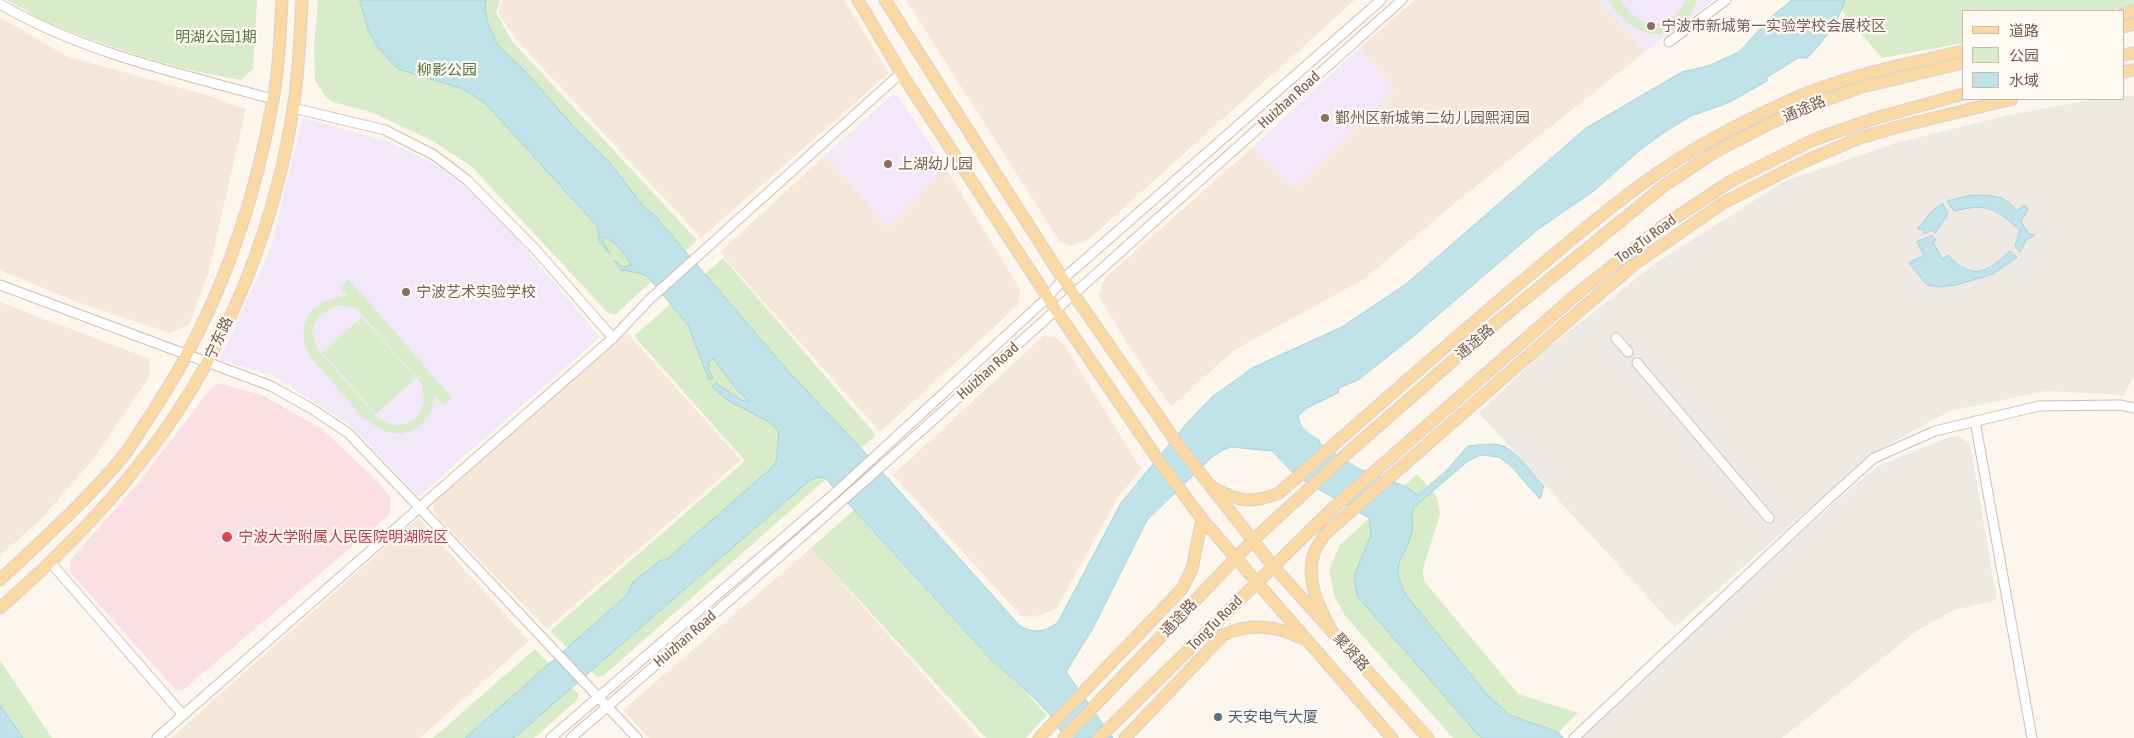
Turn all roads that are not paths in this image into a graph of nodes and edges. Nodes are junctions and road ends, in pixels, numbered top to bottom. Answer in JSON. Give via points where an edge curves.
{"nodes":[{"id":1,"x":282,"y":0,"type":"edge"},
{"id":2,"x":302,"y":0,"type":"edge"},
{"id":3,"x":858,"y":0,"type":"edge"},
{"id":4,"x":885,"y":0,"type":"edge"},
{"id":5,"x":1381,"y":0,"type":"edge"},
{"id":6,"x":1402,"y":0,"type":"edge"},
{"id":7,"x":1726,"y":0,"type":"edge"},
{"id":8,"x":0,"y":4,"type":"edge"},
{"id":9,"x":1669,"y":42,"type":"dead end"},
{"id":10,"x":1962,"y":51,"type":"edge"},
{"id":11,"x":1962,"y":63,"type":"edge"},
{"id":12,"x":901,"y":73,"type":"junction"},
{"id":13,"x":1962,"y":94,"type":"edge"},
{"id":14,"x":273,"y":99,"type":"junction"},
{"id":15,"x":2008,"y":100,"type":"edge"},
{"id":16,"x":293,"y":108,"type":"junction"},
{"id":17,"x":1064,"y":279,"type":"junction"},
{"id":18,"x":0,"y":285,"type":"edge"},
{"id":19,"x":1073,"y":293,"type":"junction"},
{"id":20,"x":1048,"y":297,"type":"junction"},
{"id":21,"x":1056,"y":310,"type":"junction"},
{"id":22,"x":613,"y":338,"type":"junction"},
{"id":23,"x":1616,"y":338,"type":"dead end"},
{"id":24,"x":1628,"y":352,"type":"dead end"},
{"id":25,"x":187,"y":355,"type":"junction"},
{"id":26,"x":208,"y":362,"type":"junction"},
{"id":27,"x":1637,"y":363,"type":"dead end"},
{"id":28,"x":2134,"y":408,"type":"edge"},
{"id":29,"x":1975,"y":421,"type":"junction"},
{"id":30,"x":1210,"y":486,"type":"junction"},
{"id":31,"x":419,"y":507,"type":"junction"},
{"id":32,"x":1202,"y":518,"type":"junction"},
{"id":33,"x":1769,"y":518,"type":"dead end"},
{"id":34,"x":1252,"y":541,"type":"junction"},
{"id":35,"x":1235,"y":558,"type":"junction"},
{"id":36,"x":50,"y":562,"type":"junction"},
{"id":37,"x":1273,"y":566,"type":"junction"},
{"id":38,"x":0,"y":580,"type":"edge"},
{"id":39,"x":1256,"y":581,"type":"junction"},
{"id":40,"x":0,"y":608,"type":"edge"},
{"id":41,"x":1331,"y":630,"type":"junction"},
{"id":42,"x":1308,"y":642,"type":"junction"},
{"id":43,"x":599,"y":696,"type":"junction"},
{"id":44,"x":608,"y":706,"type":"junction"},
{"id":45,"x":183,"y":715,"type":"junction"},
{"id":46,"x":157,"y":738,"type":"edge"},
{"id":47,"x":551,"y":738,"type":"edge"},
{"id":48,"x":571,"y":738,"type":"edge"},
{"id":49,"x":637,"y":738,"type":"edge"},
{"id":50,"x":1039,"y":738,"type":"edge"},
{"id":51,"x":1064,"y":738,"type":"edge"},
{"id":52,"x":1100,"y":738,"type":"edge"},
{"id":53,"x":1125,"y":738,"type":"edge"},
{"id":54,"x":1392,"y":738,"type":"edge"},
{"id":55,"x":1428,"y":738,"type":"edge"},
{"id":56,"x":1574,"y":738,"type":"edge"},
{"id":57,"x":2032,"y":738,"type":"edge"}],
"edges":[{"from":1,"to":14,"type":"main road","name":"宁东路"},
{"from":2,"to":16,"type":"main road","name":"宁东路"},
{"from":3,"to":12,"type":"main road","name":"聚贤路"},
{"from":4,"to":17,"type":"main road","name":"聚贤路"},
{"from":5,"to":17,"type":"street","name":"Huizhan Road"},
{"from":6,"to":19,"type":"street","name":"Huizhan Road"},
{"from":7,"to":9,"type":"street"},
{"from":8,"to":14,"type":"street","via":[[44,28],[95,48]]},
{"from":10,"to":30,"type":"main road","via":[[1828,86],[1717,136],[1604,213],[1420,367],[1279,493],[1259,500],[1238,500]]},
{"from":11,"to":34,"type":"main road","name":"通途路","via":[[1862,86],[1780,119],[1715,152],[1665,185],[1498,322]]},
{"from":12,"to":20,"type":"main road","name":"聚贤路"},
{"from":12,"to":22,"type":"street","via":[[650,299]]},
{"from":13,"to":37,"type":"main road","name":"TongTu Road","via":[[1876,118],[1814,140],[1731,181],[1660,228],[1615,262],[1379,467]]},
{"from":14,"to":25,"type":"main road","name":"宁东路","via":[[252,188],[227,270]]},
{"from":15,"to":41,"type":"main road","via":[[1897,126],[1786,170],[1724,203],[1635,264],[1324,534],[1314,553],[1312,572],[1318,605]]},
{"from":16,"to":22,"type":"street","via":[[385,130],[434,155],[467,180],[536,250]]},
{"from":16,"to":26,"type":"main road","name":"宁东路","via":[[280,176],[257,255]]},
{"from":17,"to":19,"type":"main road","name":"聚贤路"},
{"from":17,"to":20,"type":"street","name":"Huizhan Road"},
{"from":18,"to":25,"type":"street"},
{"from":19,"to":21,"type":"street","name":"Huizhan Road"},
{"from":19,"to":30,"type":"main road","name":"聚贤路","via":[[1178,446]]},
{"from":20,"to":21,"type":"main road","name":"聚贤路"},
{"from":20,"to":43,"type":"street","name":"Huizhan Road","via":[[833,495]]},
{"from":21,"to":32,"type":"main road","name":"聚贤路","via":[[1161,464]]},
{"from":21,"to":44,"type":"street","name":"Huizhan Road"},
{"from":22,"to":31,"type":"street"},
{"from":23,"to":24,"type":"street"},
{"from":25,"to":26,"type":"street"},
{"from":25,"to":38,"type":"main road","name":"宁东路","via":[[173,382],[121,459]]},
{"from":26,"to":31,"type":"street","via":[[271,386],[312,409],[348,434]]},
{"from":26,"to":36,"type":"main road","name":"宁东路","via":[[135,470]]},
{"from":27,"to":33,"type":"street"},
{"from":28,"to":29,"type":"street","via":[[2120,405],[2039,406]]},
{"from":29,"to":56,"type":"street","via":[[1935,431],[1874,458]]},
{"from":29,"to":57,"type":"street"},
{"from":30,"to":34,"type":"main road","name":"聚贤路"},
{"from":31,"to":43,"type":"street"},
{"from":31,"to":45,"type":"street"},
{"from":32,"to":35,"type":"main road","name":"聚贤路"},
{"from":32,"to":50,"type":"main road","via":[[1192,569],[1182,589]]},
{"from":34,"to":35,"type":"main road","name":"通途路"},
{"from":34,"to":37,"type":"main road","name":"聚贤路"},
{"from":35,"to":39,"type":"main road","name":"聚贤路"},
{"from":35,"to":51,"type":"main road","name":"通途路"},
{"from":36,"to":40,"type":"main road","name":"宁东路"},
{"from":36,"to":45,"type":"street"},
{"from":37,"to":39,"type":"main road","name":"TongTu Road"},
{"from":37,"to":41,"type":"main road","name":"聚贤路"},
{"from":39,"to":42,"type":"main road","name":"聚贤路"},
{"from":39,"to":52,"type":"main road","name":"TongTu Road"},
{"from":41,"to":55,"type":"main road","name":"聚贤路"},
{"from":42,"to":53,"type":"main road","via":[[1276,628],[1236,630],[1223,635]]},
{"from":42,"to":54,"type":"main road","name":"聚贤路"},
{"from":43,"to":44,"type":"street"},
{"from":43,"to":47,"type":"street","name":"Huizhan Road"},
{"from":44,"to":48,"type":"street","name":"Huizhan Road"},
{"from":44,"to":49,"type":"street"},
{"from":45,"to":46,"type":"street"}]}
